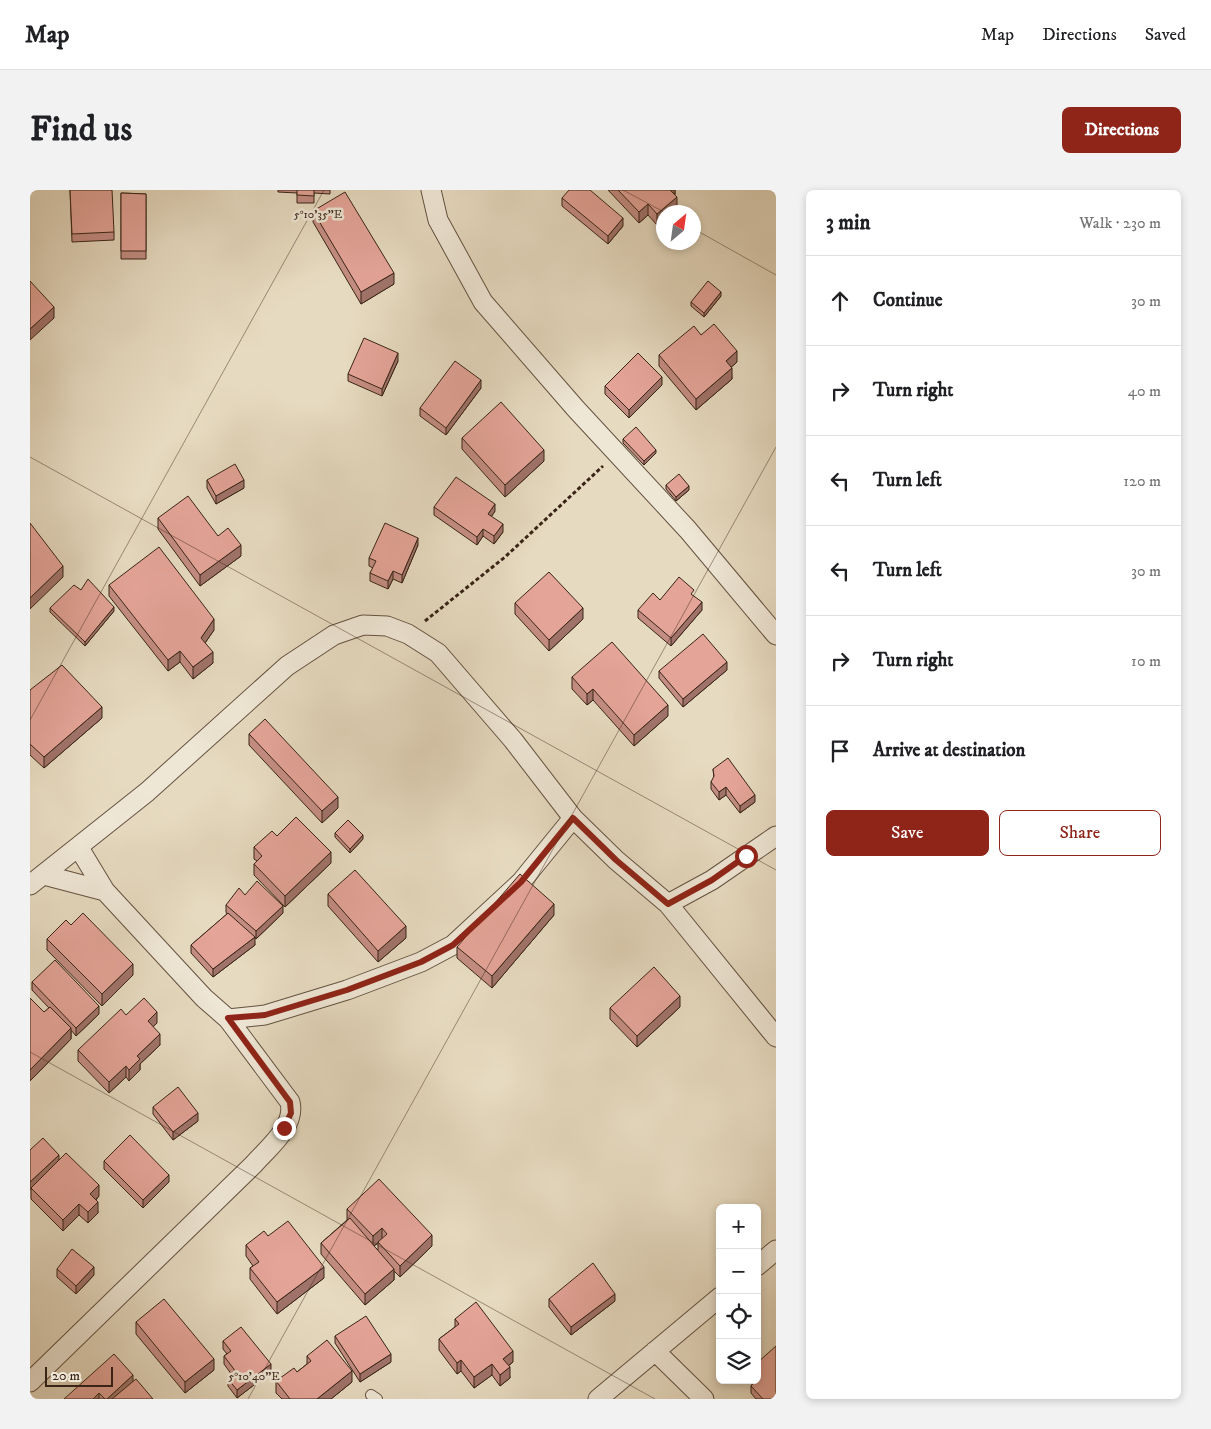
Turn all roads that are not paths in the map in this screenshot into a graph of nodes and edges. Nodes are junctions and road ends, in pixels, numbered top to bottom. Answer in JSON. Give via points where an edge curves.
{"nodes":[{"id":1,"x":431,"y":190,"type":"edge"},
{"id":2,"x":776,"y":635,"type":"edge"},
{"id":3,"x":573,"y":818,"type":"junction"},
{"id":4,"x":776,"y":836,"type":"edge"},
{"id":5,"x":79,"y":848,"type":"junction"},
{"id":6,"x":37,"y":880,"type":"edge"},
{"id":7,"x":106,"y":891,"type":"junction"},
{"id":8,"x":668,"y":904,"type":"junction"},
{"id":9,"x":228,"y":1018,"type":"junction"},
{"id":10,"x":776,"y":1037,"type":"edge"},
{"id":11,"x":776,"y":1250,"type":"edge"},
{"id":12,"x":761,"y":1263,"type":"edge"},
{"id":13,"x":716,"y":1300,"type":"edge"},
{"id":14,"x":655,"y":1351,"type":"junction"},
{"id":15,"x":30,"y":1382,"type":"edge"},
{"id":16,"x":598,"y":1399,"type":"edge"},
{"id":17,"x":704,"y":1399,"type":"edge"}],
"edges":[{"from":1,"to":2,"type":"street","via":[[438,220],[483,302],[688,530]]},
{"from":3,"to":5,"type":"street","via":[[513,740],[438,653],[408,634],[387,626],[363,625],[334,635],[287,666],[147,792]]},
{"from":3,"to":8,"type":"street"},
{"from":3,"to":9,"type":"street","via":[[521,882],[453,945],[421,962],[347,990],[265,1015]]},
{"from":4,"to":8,"type":"street","via":[[712,880]]},
{"from":5,"to":6,"type":"street"},
{"from":5,"to":7,"type":"street"},
{"from":6,"to":7,"type":"street"},
{"from":7,"to":9,"type":"street","via":[[204,998]]},
{"from":8,"to":10,"type":"street"},
{"from":9,"to":15,"type":"street","via":[[290,1102],[291,1113],[284,1128],[254,1164]]},
{"from":11,"to":12,"type":"street"},
{"from":13,"to":14,"type":"street"},
{"from":14,"to":16,"type":"street"},
{"from":14,"to":17,"type":"street"}]}
